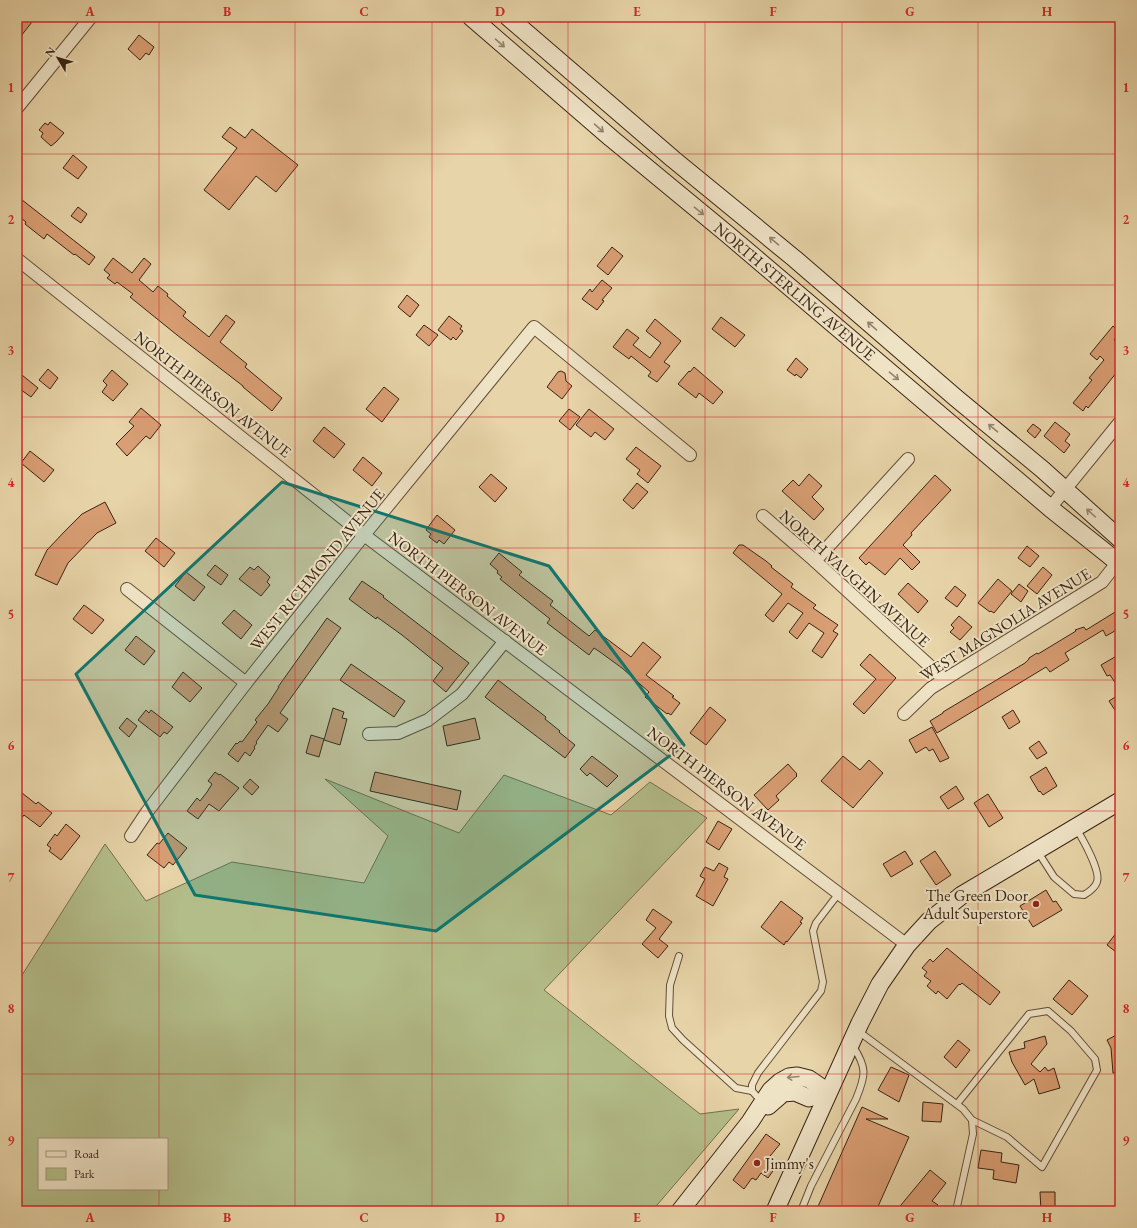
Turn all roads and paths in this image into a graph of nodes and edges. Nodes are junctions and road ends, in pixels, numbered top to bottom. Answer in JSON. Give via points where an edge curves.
{"nodes":[{"id":1,"x":91,"y":17,"type":"edge"},
{"id":2,"x":471,"y":17,"type":"edge"},
{"id":3,"x":508,"y":17,"type":"edge"},
{"id":4,"x":17,"y":108,"type":"edge"},
{"id":5,"x":17,"y":259,"type":"edge"},
{"id":6,"x":1120,"y":422,"type":"edge"},
{"id":7,"x":690,"y":454,"type":"dead end"},
{"id":8,"x":908,"y":459,"type":"dead end"},
{"id":9,"x":1065,"y":490,"type":"junction"},
{"id":10,"x":1050,"y":508,"type":"junction"},
{"id":11,"x":763,"y":516,"type":"dead end"},
{"id":12,"x":364,"y":534,"type":"junction"},
{"id":13,"x":1120,"y":540,"type":"edge"},
{"id":14,"x":815,"y":561,"type":"junction"},
{"id":15,"x":1119,"y":561,"type":"edge"},
{"id":16,"x":127,"y":589,"type":"dead end"},
{"id":17,"x":505,"y":641,"type":"junction"},
{"id":18,"x":944,"y":679,"type":"junction"},
{"id":19,"x":246,"y":683,"type":"junction"},
{"id":20,"x":904,"y":714,"type":"dead end"},
{"id":21,"x":369,"y":734,"type":"dead end"},
{"id":22,"x":1120,"y":801,"type":"edge"},
{"id":23,"x":1076,"y":828,"type":"junction"},
{"id":24,"x":131,"y":836,"type":"dead end"},
{"id":25,"x":1037,"y":850,"type":"junction"},
{"id":26,"x":839,"y":893,"type":"junction"},
{"id":27,"x":907,"y":945,"type":"junction"},
{"id":28,"x":679,"y":956,"type":"dead end"},
{"id":29,"x":854,"y":1036,"type":"junction"},
{"id":30,"x":828,"y":1092,"type":"junction"},
{"id":31,"x":757,"y":1097,"type":"junction"},
{"id":32,"x":957,"y":1104,"type":"junction"},
{"id":33,"x":972,"y":1120,"type":"junction"},
{"id":34,"x":750,"y":1122,"type":"junction"},
{"id":35,"x":680,"y":1211,"type":"edge"},
{"id":36,"x":775,"y":1211,"type":"edge"},
{"id":37,"x":800,"y":1211,"type":"edge"},
{"id":38,"x":956,"y":1211,"type":"edge"}],
"edges":[{"from":1,"to":4,"type":"street"},
{"from":2,"to":10,"type":"main road","name":"NORTH STERLING AVENUE","one_way":true},
{"from":9,"to":3,"type":"main road","name":"NORTH STERLING AVENUE","one_way":true},
{"from":5,"to":12,"type":"street","name":"NORTH PIERSON AVENUE"},
{"from":6,"to":9,"type":"street"},
{"from":7,"to":12,"type":"street","name":"WEST RICHMOND AVENUE","via":[[534,327]]},
{"from":8,"to":14,"type":"street"},
{"from":9,"to":10,"type":"street"},
{"from":13,"to":9,"type":"main road","name":"NORTH STERLING AVENUE","one_way":true},
{"from":10,"to":15,"type":"main road","name":"NORTH STERLING AVENUE"},
{"from":11,"to":14,"type":"street","name":"NORTH VAUGHN AVENUE"},
{"from":12,"to":17,"type":"street","name":"NORTH PIERSON AVENUE"},
{"from":12,"to":19,"type":"street","name":"WEST RICHMOND AVENUE"},
{"from":14,"to":18,"type":"street","name":"NORTH VAUGHN AVENUE"},
{"from":15,"to":18,"type":"street","name":"WEST MAGNOLIA AVENUE","via":[[1102,582]]},
{"from":16,"to":19,"type":"street"},
{"from":17,"to":21,"type":"street","via":[[462,694],[428,720],[398,732]]},
{"from":17,"to":26,"type":"street","name":"NORTH PIERSON AVENUE"},
{"from":18,"to":20,"type":"street","name":"WEST MAGNOLIA AVENUE"},
{"from":19,"to":24,"type":"street","name":"WEST RICHMOND AVENUE","via":[[151,806]]},
{"from":22,"to":23,"type":"main road"},
{"from":23,"to":25,"type":"main road"},
{"from":23,"to":25,"type":"lane","via":[[1098,875],[1093,888],[1084,895],[1074,894],[1054,877]]},
{"from":25,"to":27,"type":"main road","via":[[962,895],[929,921]]},
{"from":26,"to":27,"type":"street","name":"NORTH PIERSON AVENUE"},
{"from":26,"to":31,"type":"lane","via":[[816,923],[813,931],[823,982],[821,991],[758,1073],[752,1086]]},
{"from":27,"to":29,"type":"main road","via":[[880,984]]},
{"from":28,"to":31,"type":"lane","via":[[670,985],[672,1028],[736,1088]]},
{"from":29,"to":30,"type":"main road"},
{"from":29,"to":32,"type":"lane"},
{"from":29,"to":37,"type":"lane","via":[[864,1069],[861,1087]]},
{"from":30,"to":31,"type":"main road","one_way":true,"via":[[808,1079],[797,1076],[789,1077]]},
{"from":30,"to":34,"type":"main road","via":[[809,1098],[795,1092],[783,1093]]},
{"from":30,"to":36,"type":"main road"},
{"from":31,"to":34,"type":"main road"},
{"from":32,"to":33,"type":"lane"},
{"from":32,"to":33,"type":"lane","via":[[1029,1014],[1048,1011],[1071,1031],[1095,1059],[1097,1070],[1042,1167],[1007,1137]]},
{"from":33,"to":38,"type":"lane","via":[[973,1134]]},
{"from":34,"to":35,"type":"main road"}]}
